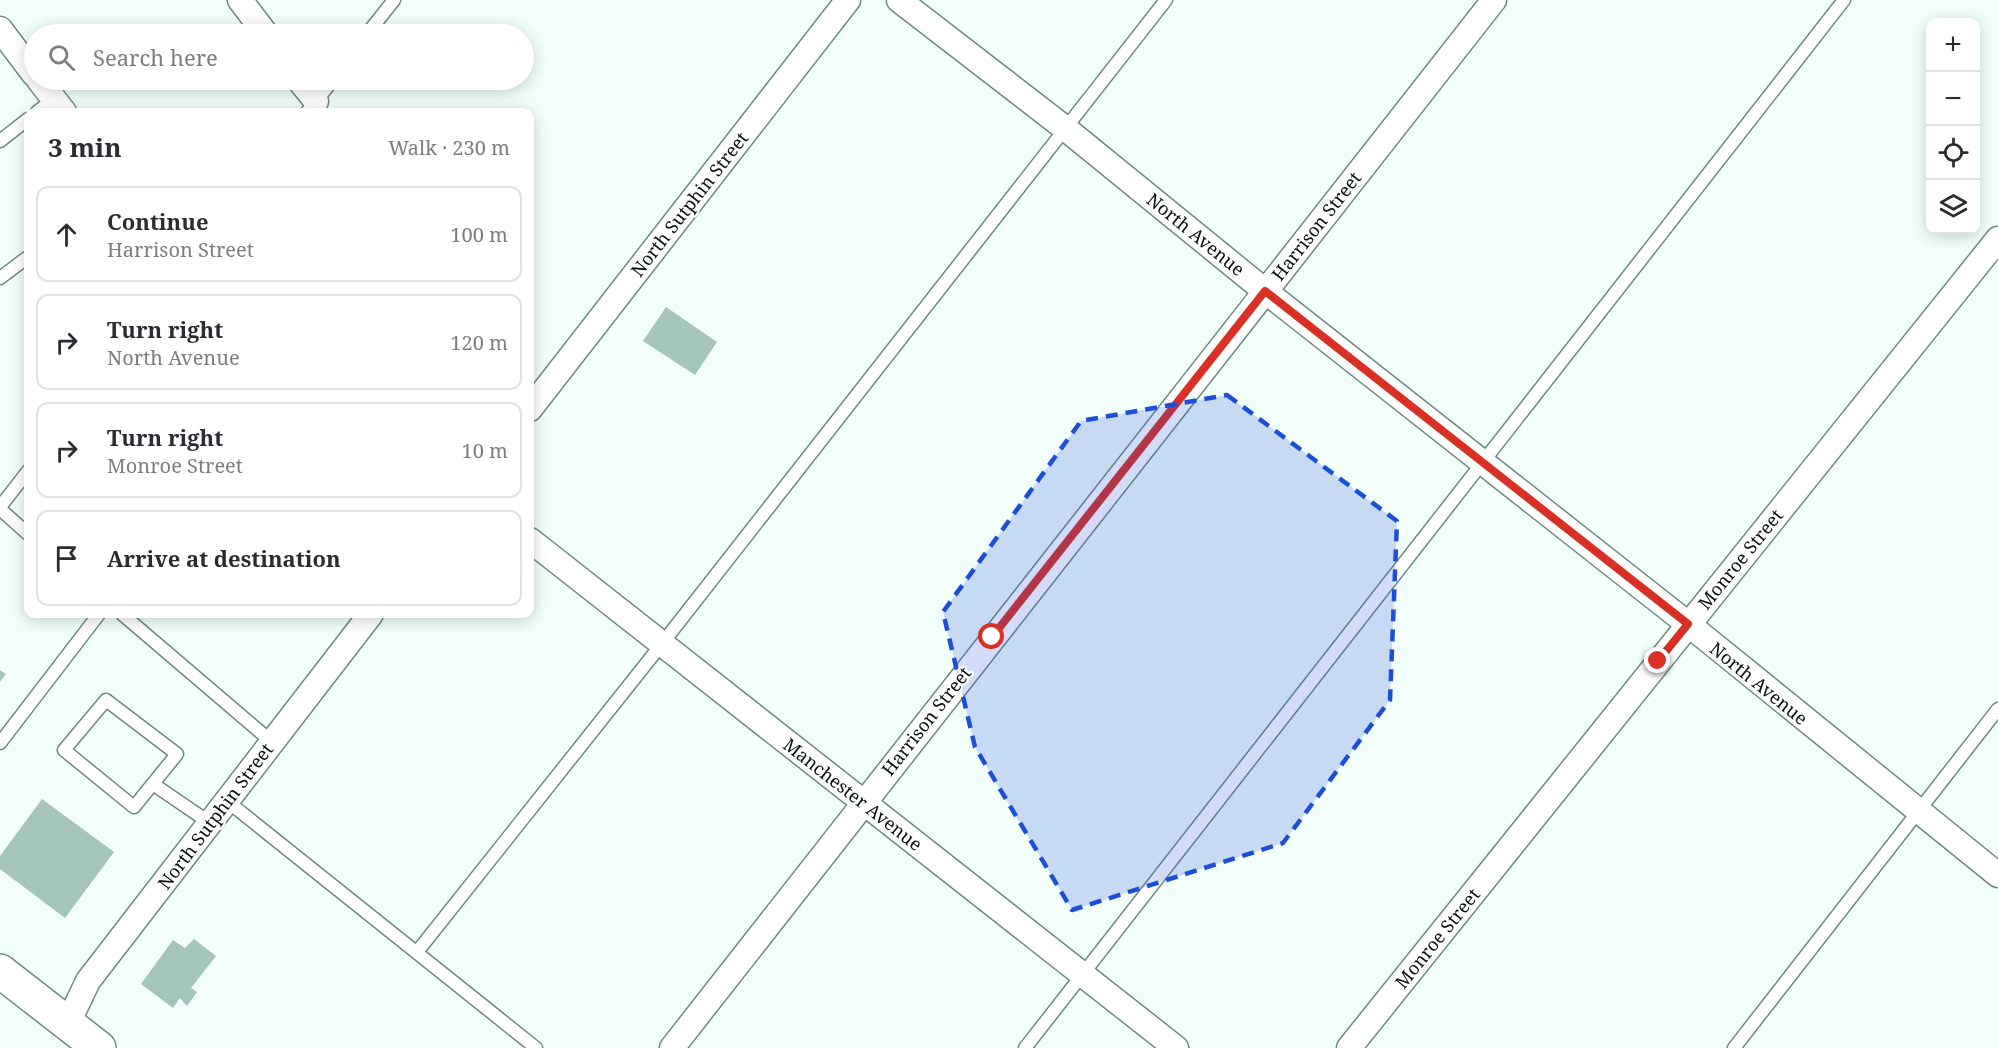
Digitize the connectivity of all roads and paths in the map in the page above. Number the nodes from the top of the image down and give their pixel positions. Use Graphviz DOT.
graph roads {
  1 [pos="240,0"];
  2 [pos="394,0"];
  3 [pos="848,0"];
  4 [pos="899,0"];
  5 [pos="1166,0"];
  6 [pos="1494,0"];
  7 [pos="1844,0"];
  8 [pos="258,24"];
  9 [pos="375,24"];
  10 [pos="0,29"];
  11 [pos="24,61"];
  12 [pos="43,90"];
  13 [pos="303,90"];
  14 [pos="325,90"];
  15 [pos="311,107"];
  16 [pos="51,108"];
  17 [pos="24,122"];
  18 [pos="1066,129"];
  19 [pos="0,141"];
  20 [pos="1998,239"];
  21 [pos="24,260"];
  22 [pos="0,278"];
  23 [pos="1265,291"];
  24 [pos="534,404"];
  25 [pos="1483,464"];
  26 [pos="24,476"];
  27 [pos="0,508"];
  28 [pos="24,530"];
  29 [pos="534,543"];
  30 [pos="96,618"];
  31 [pos="127,618"];
  32 [pos="368,618"];
  33 [pos="1688,624"];
  34 [pos="661,645"];
  35 [pos="1998,709"];
  36 [pos="272,742"];
  37 [pos="0,743"];
  38 [pos="153,784"];
  39 [pos="226,801"];
  40 [pos="863,801"];
  41 [pos="1917,812"];
  42 [pos="210,823"];
  43 [pos="1998,875"];
  44 [pos="417,952"];
  45 [pos="0,971"];
  46 [pos="1082,976"];
  47 [pos="66,1036"];
  48 [pos="99,1048"];
  49 [pos="536,1048"];
  50 [pos="672,1048"];
  51 [pos="1025,1048"];
  52 [pos="1176,1048"];
  53 [pos="1349,1048"];
  54 [pos="1734,1048"];
  1 -- 8 [label="street"];
  2 -- 9 [label="lane"];
  3 -- 24 [label="street, North Sutphin Street"];
  4 -- 18 [label="street, North Avenue"];
  5 -- 18 [label="lane"];
  6 -- 23 [label="street, Harrison Street"];
  7 -- 25 [label="lane"];
  10 -- 11 [label="street"];
  12 -- 16 [label="street"];
  13 -- 15 [label="street"];
  14 -- 15 [label="lane"];
  17 -- 19 [label="lane"];
  18 -- 23 [label="street, North Avenue"];
  18 -- 34 [label="lane"];
  20 -- 33 [label="street, Monroe Street"];
  21 -- 22 [label="lane"];
  23 -- 25 [label="street, North Avenue"];
  23 -- 40 [label="street, Harrison Street"];
  25 -- 33 [label="street, North Avenue"];
  25 -- 46 [label="lane"];
  26 -- 27 [label="lane"];
  27 -- 28 [label="lane"];
  29 -- 34 [label="street, Manchester Avenue"];
  30 -- 37 [label="lane"];
  31 -- 36 [label="lane"];
  32 -- 36 [label="street, North Sutphin Street"];
  33 -- 41 [label="street, North Avenue"];
  33 -- 53 [label="street, Monroe Street"];
  34 -- 40 [label="street, Manchester Avenue"];
  34 -- 44 [label="lane"];
  35 -- 41 [label="lane"];
  36 -- 39 [label="street, North Sutphin Street"];
  38 -- 38 [label="lane"];
  38 -- 42 [label="lane"];
  39 -- 42 [label="street, North Sutphin Street"];
  39 -- 44 [label="lane"];
  40 -- 46 [label="street, Manchester Avenue"];
  40 -- 50 [label="street, Harrison Street"];
  41 -- 43 [label="street, North Avenue"];
  41 -- 54 [label="lane"];
  42 -- 47 [label="street, North Sutphin Street"];
  44 -- 49 [label="lane"];
  45 -- 47 [label="street"];
  46 -- 51 [label="lane"];
  46 -- 52 [label="street, Manchester Avenue"];
  47 -- 48 [label="street"];
}
